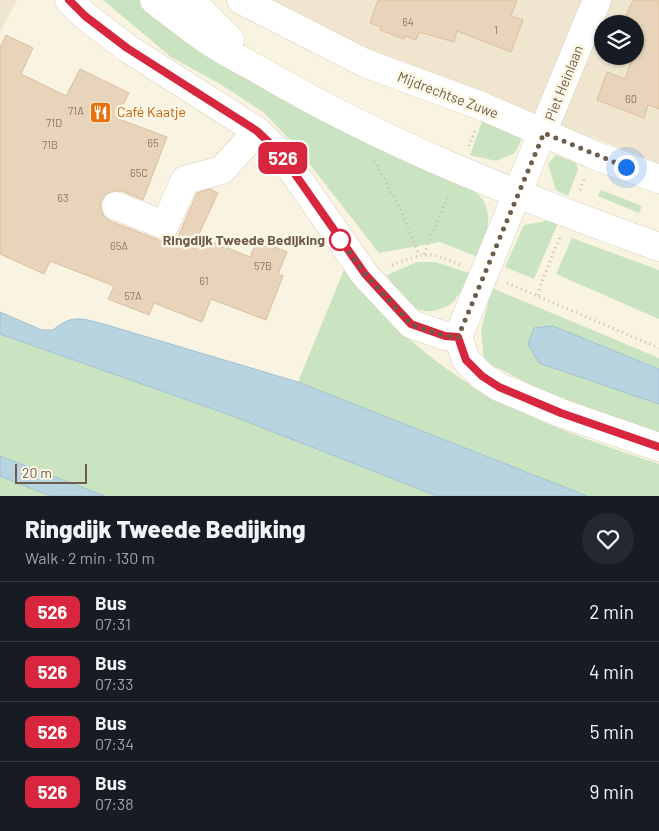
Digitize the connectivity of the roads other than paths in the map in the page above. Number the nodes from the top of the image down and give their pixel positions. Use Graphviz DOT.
graph roads {
  1 [pos="69,0"];
  2 [pos="154,0"];
  3 [pos="190,0"];
  4 [pos="242,0"];
  5 [pos="597,0"];
  6 [pos="252,66"];
  7 [pos="257,131"];
  8 [pos="544,133"];
  9 [pos="659,179"];
  10 [pos="517,194"];
  11 [pos="116,206"];
  12 [pos="659,247"];
  13 [pos="458,337"];
  14 [pos="659,448"];
  1 -- 7 [label="street"];
  2 -- 6 [label="street"];
  3 -- 6 [label="street"];
  4 -- 8 [label="street, Mijdrechtse Zuwe"];
  5 -- 8 [label="street, Piet Heinlaan"];
  6 -- 10 [label="street"];
  7 -- 11 [label="street"];
  7 -- 13 [label="street"];
  8 -- 9 [label="street, Mijdrechtse Zuwe"];
  8 -- 10 [label="street, Piet Heinlaan"];
  10 -- 12 [label="street"];
  10 -- 13 [label="street, Piet Heinlaan"];
  13 -- 14 [label="street"];
}
